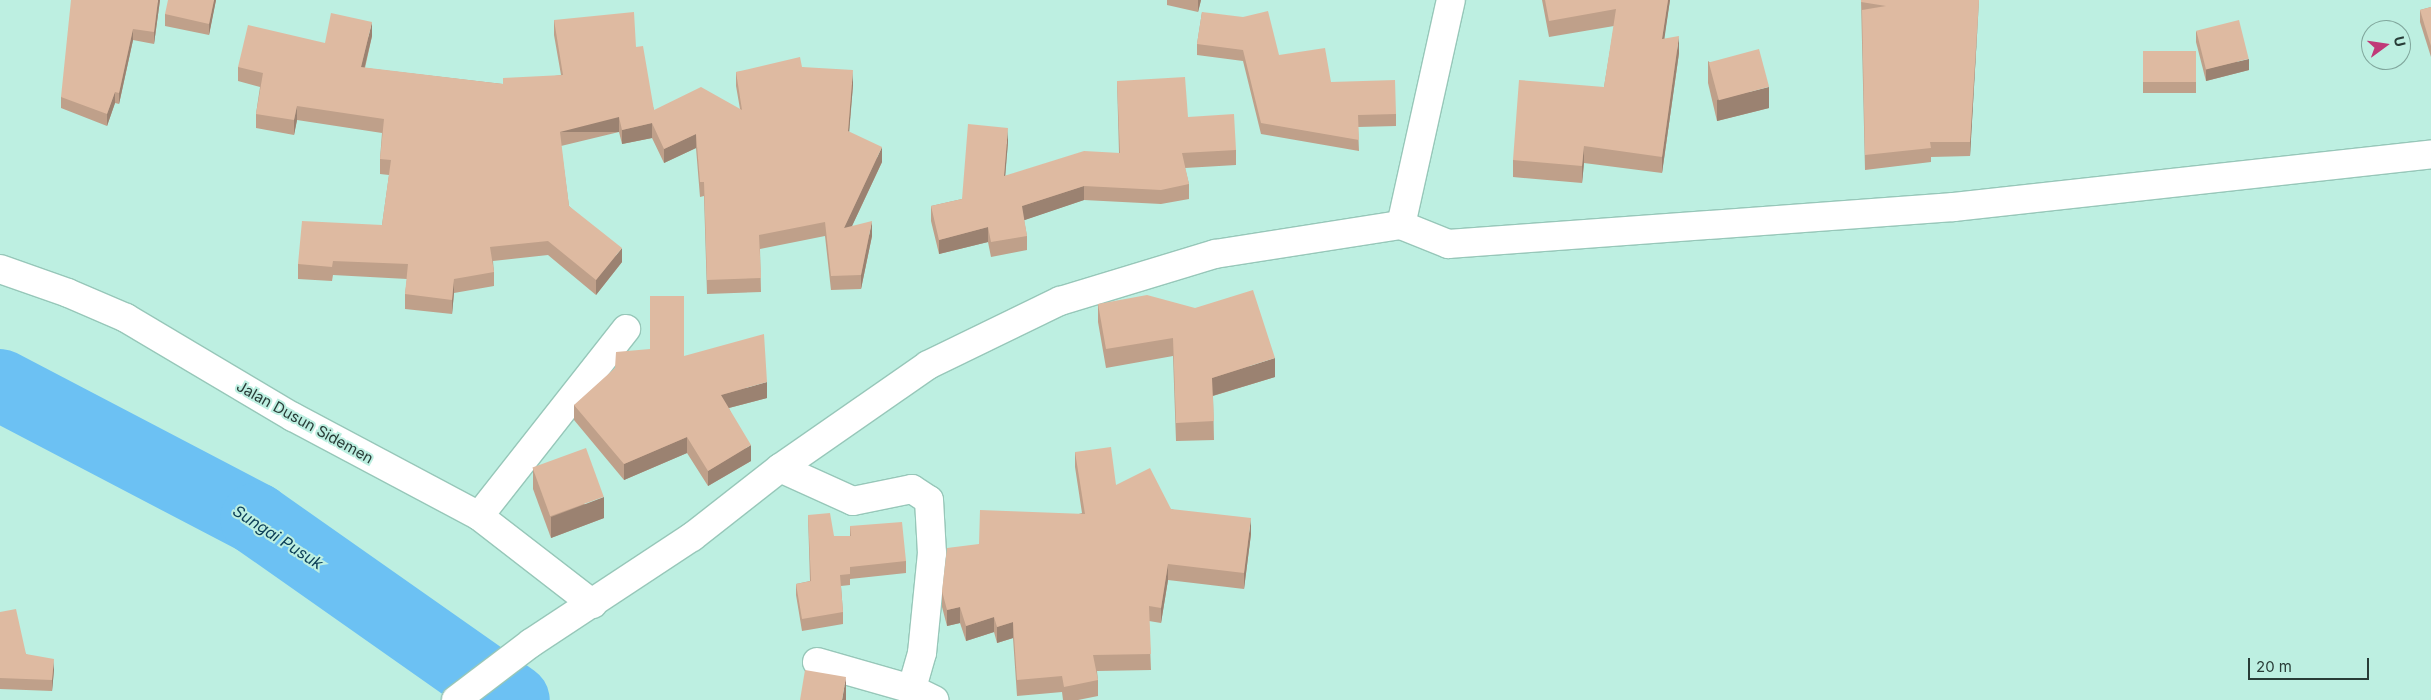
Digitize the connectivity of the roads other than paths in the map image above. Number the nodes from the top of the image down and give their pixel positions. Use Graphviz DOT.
graph roads {
  1 [pos="1451,0"];
  2 [pos="2431,154"];
  3 [pos="1401,225"];
  4 [pos="0,269"];
  5 [pos="626,330"];
  6 [pos="780,468"];
  7 [pos="479,516"];
  8 [pos="593,604"];
  9 [pos="817,662"];
  10 [pos="924,694"];
  11 [pos="456,700"];
  1 -- 3 [label="main road"];
  2 -- 3 [label="main road"];
  3 -- 6 [label="main road"];
  4 -- 7 [label="main road, Jalan Dusun Sidemen"];
  5 -- 7 [label="main road"];
  6 -- 8 [label="main road"];
  6 -- 10 [label="main road"];
  7 -- 8 [label="main road, Jalan Dusun Sidemen"];
  8 -- 11 [label="main road"];
  9 -- 10 [label="main road"];
}
